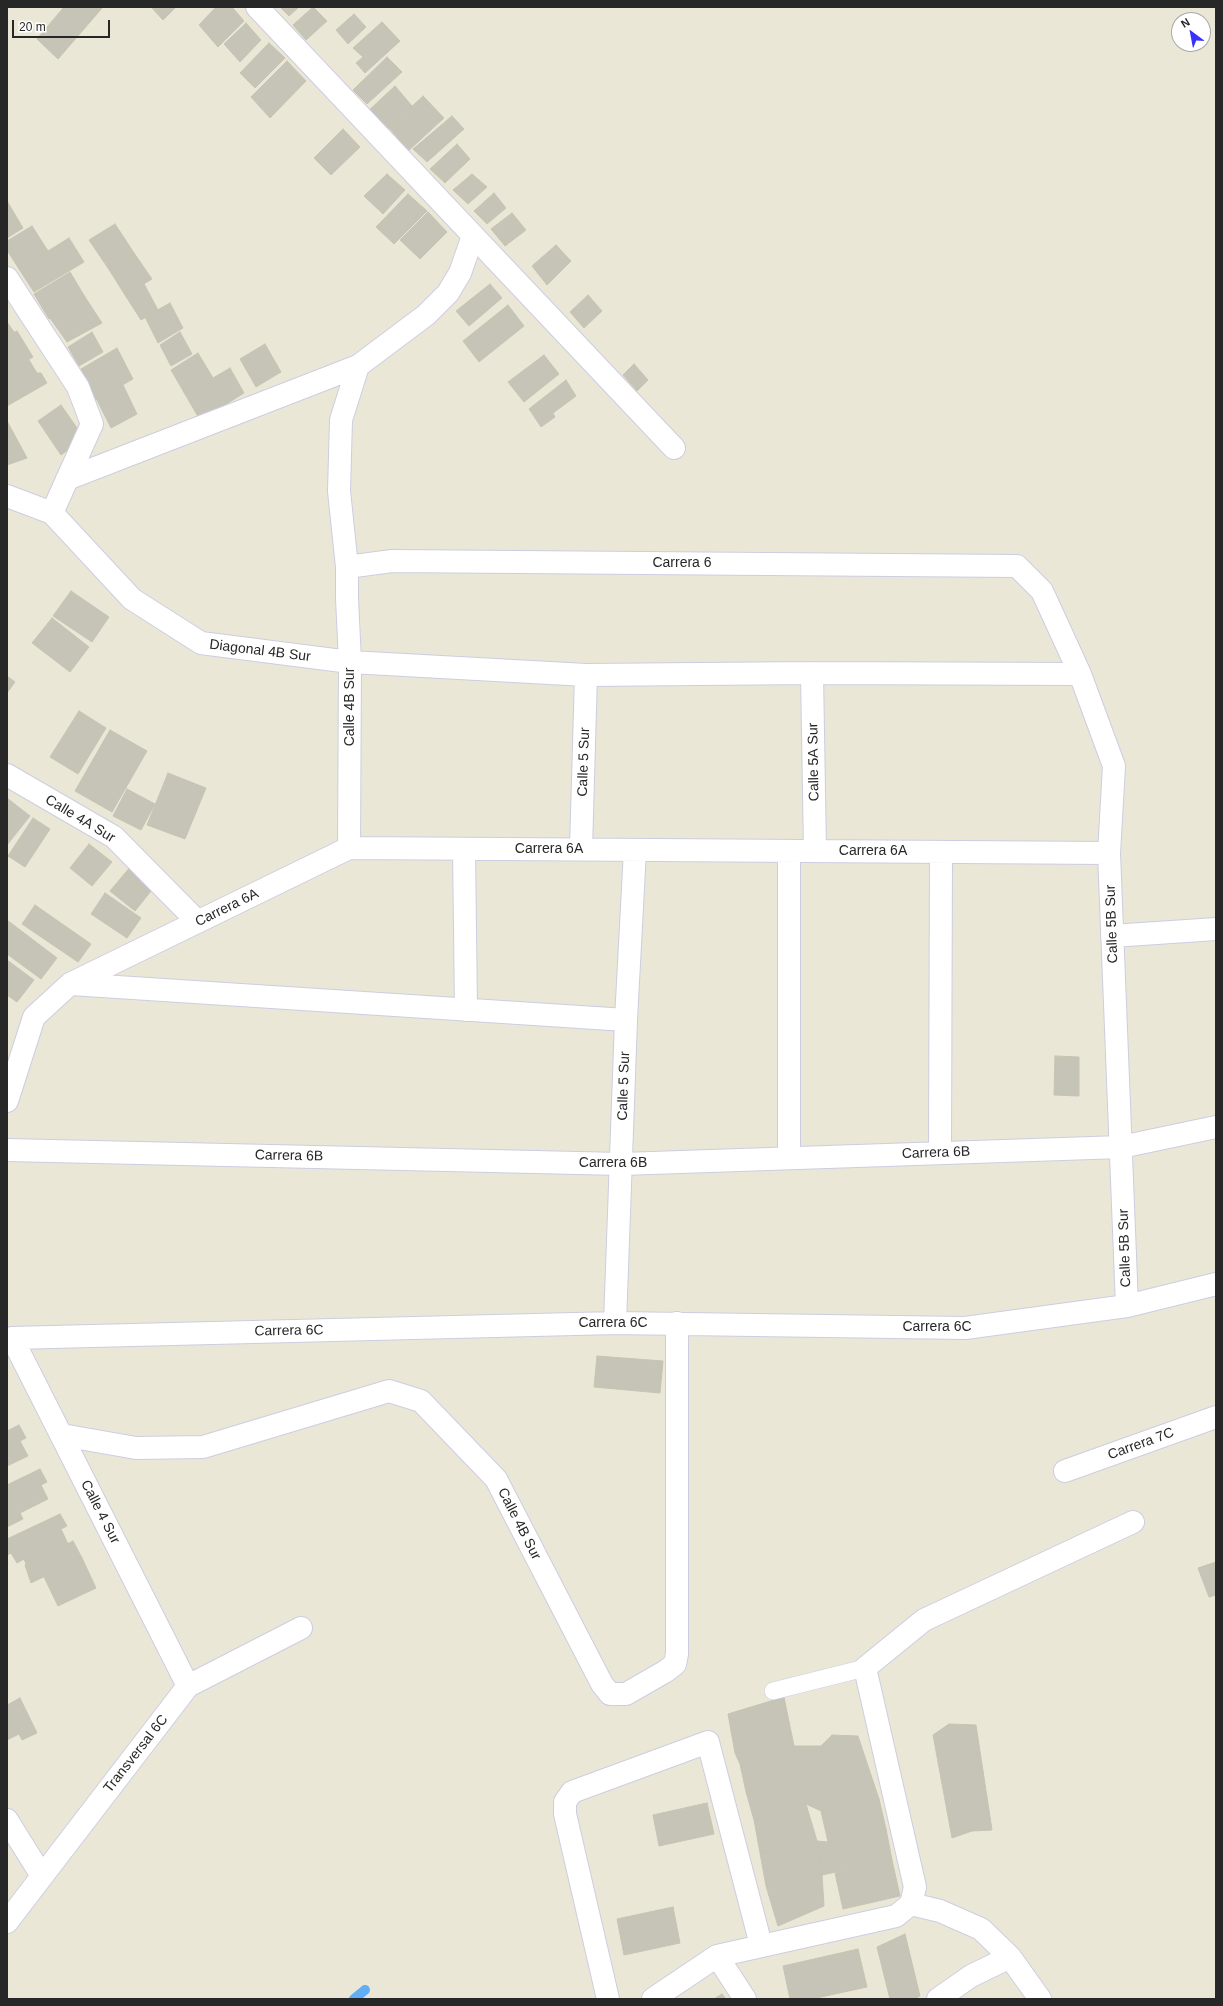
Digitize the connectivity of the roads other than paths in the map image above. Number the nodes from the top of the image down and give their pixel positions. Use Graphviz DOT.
graph roads {
  1 [pos="257,7"];
  2 [pos="474,236"];
  3 [pos="7,278"];
  4 [pos="358,366"];
  5 [pos="674,448"];
  6 [pos="67,479"];
  7 [pos="7,496"];
  8 [pos="52,513"];
  9 [pos="1017,566"];
  10 [pos="347,567"];
  11 [pos="350,662"];
  12 [pos="812,673"];
  13 [pos="1080,674"];
  14 [pos="586,675"];
  15 [pos="7,775"];
  16 [pos="349,848"];
  17 [pos="464,849"];
  18 [pos="581,849"];
  19 [pos="635,850"];
  20 [pos="789,851"];
  21 [pos="815,851"];
  22 [pos="941,852"];
  23 [pos="1109,854"];
  24 [pos="198,922"];
  25 [pos="1216,929"];
  26 [pos="1112,936"];
  27 [pos="70,984"];
  28 [pos="466,1010"];
  29 [pos="626,1020"];
  30 [pos="7,1101"];
  31 [pos="1216,1127"];
  32 [pos="1121,1147"];
  33 [pos="7,1150"];
  34 [pos="940,1153"];
  35 [pos="789,1158"];
  36 [pos="622,1164"];
  37 [pos="1216,1284"];
  38 [pos="1127,1306"];
  39 [pos="615,1322"];
  40 [pos="677,1323"];
  41 [pos="9,1339"];
  42 [pos="1216,1417"];
  43 [pos="62,1435"];
  44 [pos="1065,1471"];
  45 [pos="1133,1522"];
  46 [pos="301,1628"];
  47 [pos="865,1668"];
  48 [pos="188,1686"];
  49 [pos="773,1692"];
  50 [pos="7,1820"];
  51 [pos="42,1876"];
  52 [pos="911,1904"];
  53 [pos="7,1922"];
  54 [pos="761,1945"];
  55 [pos="717,1956"];
  56 [pos="1010,1957"];
  57 [pos="608,1999"];
  58 [pos="654,1999"];
  59 [pos="745,1999"];
  60 [pos="938,1999"];
  61 [pos="1040,1999"];
  1 -- 2 [label="street"];
  2 -- 4 [label="street"];
  2 -- 5 [label="street"];
  3 -- 6 [label="street"];
  4 -- 6 [label="street"];
  4 -- 10 [label="street, Calle 4B Sur"];
  6 -- 8 [label="street"];
  7 -- 8 [label="street"];
  8 -- 11 [label="street, Diagonal 4B Sur"];
  9 -- 10 [label="street, Carrera 6"];
  9 -- 13 [label="street, Calle 5B Sur"];
  10 -- 11 [label="street, Calle 4B Sur"];
  11 -- 14 [label="street, Diagonal 4B Sur"];
  11 -- 16 [label="street, Calle 4B Sur"];
  12 -- 13 [label="street, Diagonal 4B Sur"];
  12 -- 14 [label="street, Diagonal 4B Sur"];
  12 -- 21 [label="street, Calle 5A Sur"];
  13 -- 23 [label="street, Calle 5B Sur"];
  14 -- 18 [label="street, Calle 5 Sur"];
  15 -- 24 [label="street, Calle 4A Sur"];
  16 -- 17 [label="street, Carrera 6A"];
  16 -- 24 [label="street, Carrera 6A"];
  17 -- 18 [label="street, Carrera 6A"];
  17 -- 28 [label="street"];
  18 -- 19 [label="street, Carrera 6A"];
  19 -- 20 [label="street, Carrera 6A"];
  19 -- 29 [label="street, Calle 5 Sur"];
  20 -- 21 [label="street, Carrera 6A"];
  20 -- 35 [label="street"];
  21 -- 22 [label="street, Carrera 6A"];
  22 -- 23 [label="street, Carrera 6A"];
  22 -- 34 [label="street"];
  23 -- 26 [label="street, Calle 5B Sur"];
  24 -- 27 [label="street, Carrera 6A"];
  25 -- 26 [label="street"];
  26 -- 32 [label="street, Calle 5B Sur"];
  27 -- 28 [label="street"];
  27 -- 30 [label="street, Carrera 6A"];
  28 -- 29 [label="street"];
  29 -- 36 [label="street, Calle 5 Sur"];
  31 -- 32 [label="street, Carrera 6B"];
  32 -- 34 [label="street, Carrera 6B"];
  32 -- 38 [label="street, Calle 5B Sur"];
  33 -- 36 [label="street, Carrera 6B"];
  34 -- 35 [label="street, Carrera 6B"];
  35 -- 36 [label="street, Carrera 6B"];
  36 -- 39 [label="street, Calle 5 Sur"];
  37 -- 38 [label="street, Carrera 6C"];
  38 -- 40 [label="street, Carrera 6C"];
  39 -- 40 [label="street, Carrera 6C"];
  39 -- 41 [label="street, Carrera 6C"];
  40 -- 43 [label="street, Calle 4B Sur"];
  41 -- 43 [label="street, Calle 4 Sur"];
  42 -- 44 [label="street, Carrera 7C"];
  43 -- 48 [label="street, Calle 4 Sur"];
  45 -- 47 [label="street"];
  46 -- 48 [label="street, Transversal 6C"];
  47 -- 49 [label="lane"];
  47 -- 52 [label="street"];
  48 -- 51 [label="street, Transversal 6C"];
  50 -- 51 [label="street"];
  51 -- 53 [label="street, Transversal 6C"];
  52 -- 54 [label="street"];
  52 -- 56 [label="street"];
  54 -- 55 [label="street"];
  54 -- 57 [label="street"];
  55 -- 58 [label="street"];
  55 -- 59 [label="street"];
  56 -- 60 [label="street"];
  56 -- 61 [label="street"];
}
